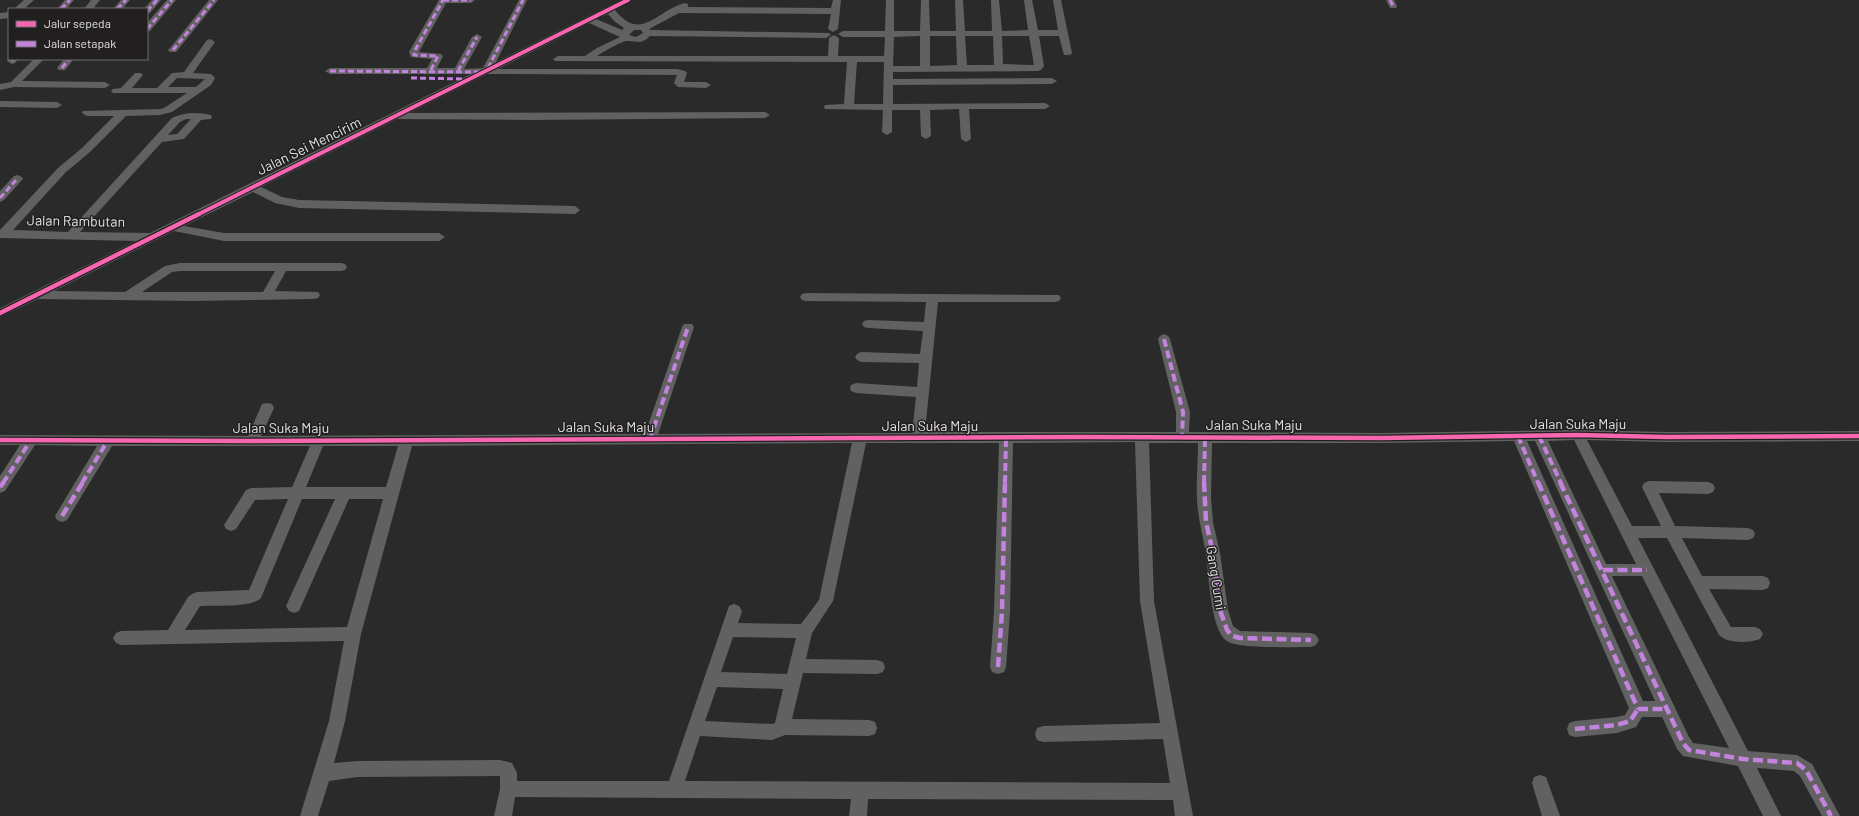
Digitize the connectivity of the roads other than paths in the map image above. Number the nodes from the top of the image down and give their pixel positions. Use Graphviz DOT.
graph roads {
  1 [pos="30,0"];
  2 [pos="70,0"];
  3 [pos="96,0"];
  4 [pos="126,0"];
  5 [pos="158,0"];
  6 [pos="172,0"];
  7 [pos="214,0"];
  8 [pos="443,0"];
  9 [pos="471,0"];
  10 [pos="523,0"];
  11 [pos="628,0"];
  12 [pos="734,0"];
  13 [pos="801,0"];
  14 [pos="837,0"];
  15 [pos="890,0"];
  16 [pos="925,0"];
  17 [pos="959,0"];
  18 [pos="995,0"];
  19 [pos="1028,0"];
  20 [pos="1057,0"];
  21 [pos="692,3"];
  22 [pos="19,8"];
  23 [pos="62,8"];
  24 [pos="89,8"];
  25 [pos="118,8"];
  26 [pos="609,9"];
  27 [pos="148,10"];
  28 [pos="677,10"];
  29 [pos="732,10"];
  30 [pos="800,10"];
  31 [pos="836,11"];
  32 [pos="617,19"];
  33 [pos="589,20"];
  34 [pos="604,25"];
  35 [pos="148,28"];
  36 [pos="646,31"];
  37 [pos="626,33"];
  38 [pos="926,33"];
  39 [pos="962,33"];
  40 [pos="997,33"];
  41 [pos="1062,33"];
  42 [pos="834,34"];
  43 [pos="889,34"];
  44 [pos="1034,34"];
  45 [pos="477,37"];
  46 [pos="210,42"];
  47 [pos="173,50"];
  48 [pos="1067,53"];
  49 [pos="558,59"];
  50 [pos="587,59"];
  51 [pos="833,59"];
  52 [pos="852,59"];
  53 [pos="38,60"];
  54 [pos="68,60"];
  55 [pos="888,64"];
  56 [pos="998,67"];
  57 [pos="62,68"];
  58 [pos="962,68"];
  59 [pos="925,69"];
  60 [pos="430,70"];
  61 [pos="485,70"];
  62 [pos="330,71"];
  63 [pos="458,71"];
  64 [pos="138,75"];
  65 [pos="187,75"];
  66 [pos="412,78"];
  67 [pos="467,79"];
  68 [pos="1052,81"];
  69 [pos="888,82"];
  70 [pos="14,84"];
  71 [pos="105,85"];
  72 [pos="706,85"];
  73 [pos="0,87"];
  74 [pos="198,90"];
  75 [pos="159,91"];
  76 [pos="0,104"];
  77 [pos="57,105"];
  78 [pos="1046,106"];
  79 [pos="829,107"];
  80 [pos="849,107"];
  81 [pos="887,107"];
  82 [pos="925,107"];
  83 [pos="964,107"];
  84 [pos="87,113"];
  85 [pos="765,115"];
  86 [pos="120,116"];
  87 [pos="393,116"];
  88 [pos="203,117"];
  89 [pos="887,132"];
  90 [pos="926,136"];
  91 [pos="966,139"];
  92 [pos="18,178"];
  93 [pos="252,187"];
  94 [pos="0,198"];
  95 [pos="575,210"];
  96 [pos="172,227"];
  97 [pos="2,234"];
  98 [pos="70,236"];
  99 [pos="152,237"];
  100 [pos="439,237"];
  101 [pos="341,267"];
  102 [pos="282,268"];
  103 [pos="35,295"];
  104 [pos="267,295"];
  105 [pos="314,295"];
  106 [pos="127,296"];
  107 [pos="806,297"];
  108 [pos="932,298"];
  109 [pos="1055,298"];
  110 [pos="0,313"];
  111 [pos="868,324"];
  112 [pos="688,327"];
  113 [pos="929,327"];
  114 [pos="1164,339"];
  115 [pos="861,357"];
  116 [pos="926,359"];
  117 [pos="856,388"];
  118 [pos="922,392"];
  119 [pos="267,408"];
  120 [pos="1578,435"];
  121 [pos="1518,436"];
  122 [pos="1539,436"];
  123 [pos="1859,436"];
  124 [pos="1142,437"];
  125 [pos="1182,437"];
  126 [pos="1205,437"];
  127 [pos="860,438"];
  128 [pos="918,438"];
  129 [pos="1006,438"];
  130 [pos="407,439"];
  131 [pos="650,439"];
  132 [pos="0,440"];
  133 [pos="31,440"];
  134 [pos="108,440"];
  135 [pos="319,440"];
  136 [pos="252,441"];
  137 [pos="0,487"];
  138 [pos="1708,488"];
  139 [pos="297,493"];
  140 [pos="345,493"];
  141 [pos="393,493"];
  142 [pos="62,516"];
  143 [pos="232,525"];
  144 [pos="1628,532"];
  145 [pos="1671,532"];
  146 [pos="1748,534"];
  147 [pos="1603,570"];
  148 [pos="1647,570"];
  149 [pos="1698,582"];
  150 [pos="1763,583"];
  151 [pos="294,606"];
  152 [pos="734,611"];
  153 [pos="728,630"];
  154 [pos="805,631"];
  155 [pos="354,634"];
  156 [pos="1755,634"];
  157 [pos="121,638"];
  158 [pos="172,638"];
  159 [pos="1311,640"];
  160 [pos="796,666"];
  161 [pos="877,667"];
  162 [pos="998,667"];
  163 [pos="711,679"];
  164 [pos="793,682"];
  165 [pos="1638,709"];
  166 [pos="1667,709"];
  167 [pos="782,727"];
  168 [pos="694,728"];
  169 [pos="869,728"];
  170 [pos="1575,729"];
  171 [pos="1169,731"];
  172 [pos="1043,734"];
  173 [pos="1743,759"];
  174 [pos="323,773"];
  175 [pos="1540,783"];
  176 [pos="508,789"];
  177 [pos="674,790"];
  178 [pos="860,791"];
  179 [pos="1180,792"];
  180 [pos="309,816"];
  181 [pos="503,816"];
  182 [pos="858,816"];
  183 [pos="1184,816"];
  184 [pos="1552,816"];
  185 [pos="1772,816"];
  186 [pos="1831,816"];
  1 -- 22 [label="street"];
  2 -- 23 [label="street"];
  3 -- 24 [label="street"];
  4 -- 25 [label="street"];
  5 -- 27 [label="street"];
  6 -- 35 [label="street"];
  7 -- 47 [label="street"];
  8 -- 9 [label="street"];
  8 -- 60 [label="street"];
  10 -- 61 [label="street"];
  11 -- 26 [label="street, Jalan Sei Mencirim"];
  12 -- 29 [label="street"];
  13 -- 30 [label="street"];
  14 -- 31 [label="street"];
  15 -- 43 [label="street"];
  16 -- 38 [label="street"];
  17 -- 39 [label="street"];
  18 -- 40 [label="street"];
  19 -- 44 [label="street"];
  20 -- 41 [label="street"];
  21 -- 28 [label="street"];
  26 -- 32 [label="street"];
  26 -- 33 [label="street, Jalan Sei Mencirim"];
  28 -- 29 [label="street"];
  28 -- 36 [label="street"];
  29 -- 30 [label="street"];
  30 -- 31 [label="street"];
  31 -- 42 [label="street"];
  32 -- 34 [label="street"];
  32 -- 37 [label="street"];
  33 -- 34 [label="street"];
  33 -- 61 [label="street, Jalan Sei Mencirim"];
  34 -- 37 [label="street"];
  36 -- 37 [label="street"];
  36 -- 42 [label="street"];
  37 -- 50 [label="street"];
  38 -- 39 [label="street"];
  38 -- 43 [label="street"];
  38 -- 59 [label="street"];
  39 -- 40 [label="street"];
  39 -- 58 [label="street"];
  40 -- 44 [label="street"];
  40 -- 56 [label="street"];
  41 -- 44 [label="street"];
  41 -- 48 [label="street"];
  42 -- 43 [label="street"];
  42 -- 51 [label="street"];
  43 -- 55 [label="street"];
  44 -- 56 [label="street"];
  45 -- 63 [label="street"];
  46 -- 65 [label="street"];
  49 -- 50 [label="street"];
  50 -- 51 [label="street"];
  51 -- 52 [label="street"];
  52 -- 55 [label="street"];
  52 -- 80 [label="street"];
  53 -- 70 [label="street"];
  54 -- 57 [label="street"];
  55 -- 59 [label="street"];
  55 -- 69 [label="street"];
  56 -- 58 [label="street"];
  58 -- 59 [label="street"];
  60 -- 62 [label="street"];
  60 -- 63 [label="street"];
  61 -- 63 [label="street"];
  61 -- 67 [label="street, Jalan Sei Mencirim"];
  61 -- 72 [label="street"];
  64 -- 75 [label="street"];
  65 -- 74 [label="street"];
  65 -- 75 [label="street"];
  66 -- 67 [label="street"];
  67 -- 87 [label="street, Jalan Sei Mencirim"];
  68 -- 69 [label="street"];
  69 -- 81 [label="street"];
  70 -- 71 [label="street"];
  70 -- 73 [label="street"];
  74 -- 75 [label="street"];
  74 -- 86 [label="street"];
  76 -- 77 [label="street"];
  78 -- 83 [label="street"];
  79 -- 80 [label="street"];
  80 -- 81 [label="street"];
  81 -- 82 [label="street"];
  81 -- 89 [label="street"];
  82 -- 83 [label="street"];
  82 -- 90 [label="street"];
  83 -- 91 [label="street"];
  84 -- 86 [label="street"];
  85 -- 87 [label="street"];
  86 -- 97 [label="street"];
  87 -- 93 [label="street, Jalan Sei Mencirim"];
  88 -- 98 [label="street"];
  92 -- 94 [label="street"];
  93 -- 95 [label="street"];
  93 -- 96 [label="street, Jalan Sei Mencirim"];
  96 -- 99 [label="street, Jalan Sei Mencirim"];
  96 -- 100 [label="street"];
  97 -- 98 [label="street, Jalan Rambutan"];
  98 -- 99 [label="street, Jalan Rambutan"];
  99 -- 103 [label="street, Jalan Sei Mencirim"];
  101 -- 102 [label="street"];
  102 -- 104 [label="street"];
  102 -- 106 [label="street"];
  103 -- 106 [label="street"];
  103 -- 110 [label="street, Jalan Sei Mencirim"];
  104 -- 105 [label="street"];
  104 -- 106 [label="street"];
  107 -- 108 [label="street"];
  108 -- 109 [label="street"];
  108 -- 113 [label="street"];
  111 -- 113 [label="street"];
  112 -- 131 [label="street"];
  113 -- 116 [label="street"];
  114 -- 125 [label="street"];
  115 -- 116 [label="street"];
  116 -- 118 [label="street"];
  117 -- 118 [label="street"];
  118 -- 128 [label="street"];
  119 -- 136 [label="street"];
  120 -- 122 [label="street, Jalan Suka Maju"];
  120 -- 123 [label="street, Jalan Suka Maju"];
  120 -- 144 [label="street"];
  121 -- 122 [label="street, Jalan Suka Maju"];
  121 -- 126 [label="street, Jalan Suka Maju"];
  121 -- 165 [label="street"];
  122 -- 147 [label="street"];
  124 -- 125 [label="street, Jalan Suka Maju"];
  124 -- 129 [label="street, Jalan Suka Maju"];
  124 -- 171 [label="street"];
  125 -- 126 [label="street, Jalan Suka Maju"];
  126 -- 159 [label="street, Gang Cumi"];
  127 -- 128 [label="street, Jalan Suka Maju"];
  127 -- 131 [label="street, Jalan Suka Maju"];
  127 -- 154 [label="street"];
  128 -- 129 [label="street, Jalan Suka Maju"];
  129 -- 162 [label="street"];
  130 -- 131 [label="street, Jalan Suka Maju"];
  130 -- 135 [label="street, Jalan Suka Maju"];
  130 -- 141 [label="street"];
  132 -- 133 [label="street, Jalan Suka Maju"];
  133 -- 134 [label="street, Jalan Suka Maju"];
  133 -- 137 [label="street"];
  134 -- 136 [label="street, Jalan Suka Maju"];
  134 -- 142 [label="street"];
  135 -- 136 [label="street, Jalan Suka Maju"];
  135 -- 139 [label="street"];
  138 -- 145 [label="street"];
  139 -- 140 [label="street"];
  139 -- 143 [label="street"];
  139 -- 158 [label="street"];
  140 -- 141 [label="street"];
  140 -- 151 [label="street"];
  141 -- 155 [label="street"];
  144 -- 145 [label="street"];
  144 -- 148 [label="street"];
  145 -- 146 [label="street"];
  145 -- 149 [label="street"];
  147 -- 148 [label="street"];
  147 -- 166 [label="street"];
  148 -- 173 [label="street"];
  149 -- 150 [label="street"];
  149 -- 156 [label="street"];
  152 -- 153 [label="street"];
  153 -- 154 [label="street"];
  153 -- 163 [label="street"];
  154 -- 160 [label="street"];
  155 -- 158 [label="street"];
  155 -- 174 [label="street"];
  157 -- 158 [label="street"];
  160 -- 161 [label="street"];
  160 -- 164 [label="street"];
  163 -- 164 [label="street"];
  163 -- 168 [label="street"];
  164 -- 167 [label="street"];
  165 -- 166 [label="street"];
  165 -- 170 [label="street"];
  166 -- 173 [label="street"];
  167 -- 168 [label="street"];
  167 -- 169 [label="street"];
  168 -- 177 [label="street"];
  171 -- 172 [label="street"];
  171 -- 179 [label="street"];
  173 -- 185 [label="street"];
  173 -- 186 [label="street"];
  174 -- 176 [label="street"];
  174 -- 180 [label="street"];
  175 -- 184 [label="street"];
  176 -- 177 [label="street"];
  176 -- 181 [label="street"];
  177 -- 178 [label="street"];
  178 -- 179 [label="street"];
  178 -- 182 [label="street"];
  179 -- 183 [label="street"];
}
